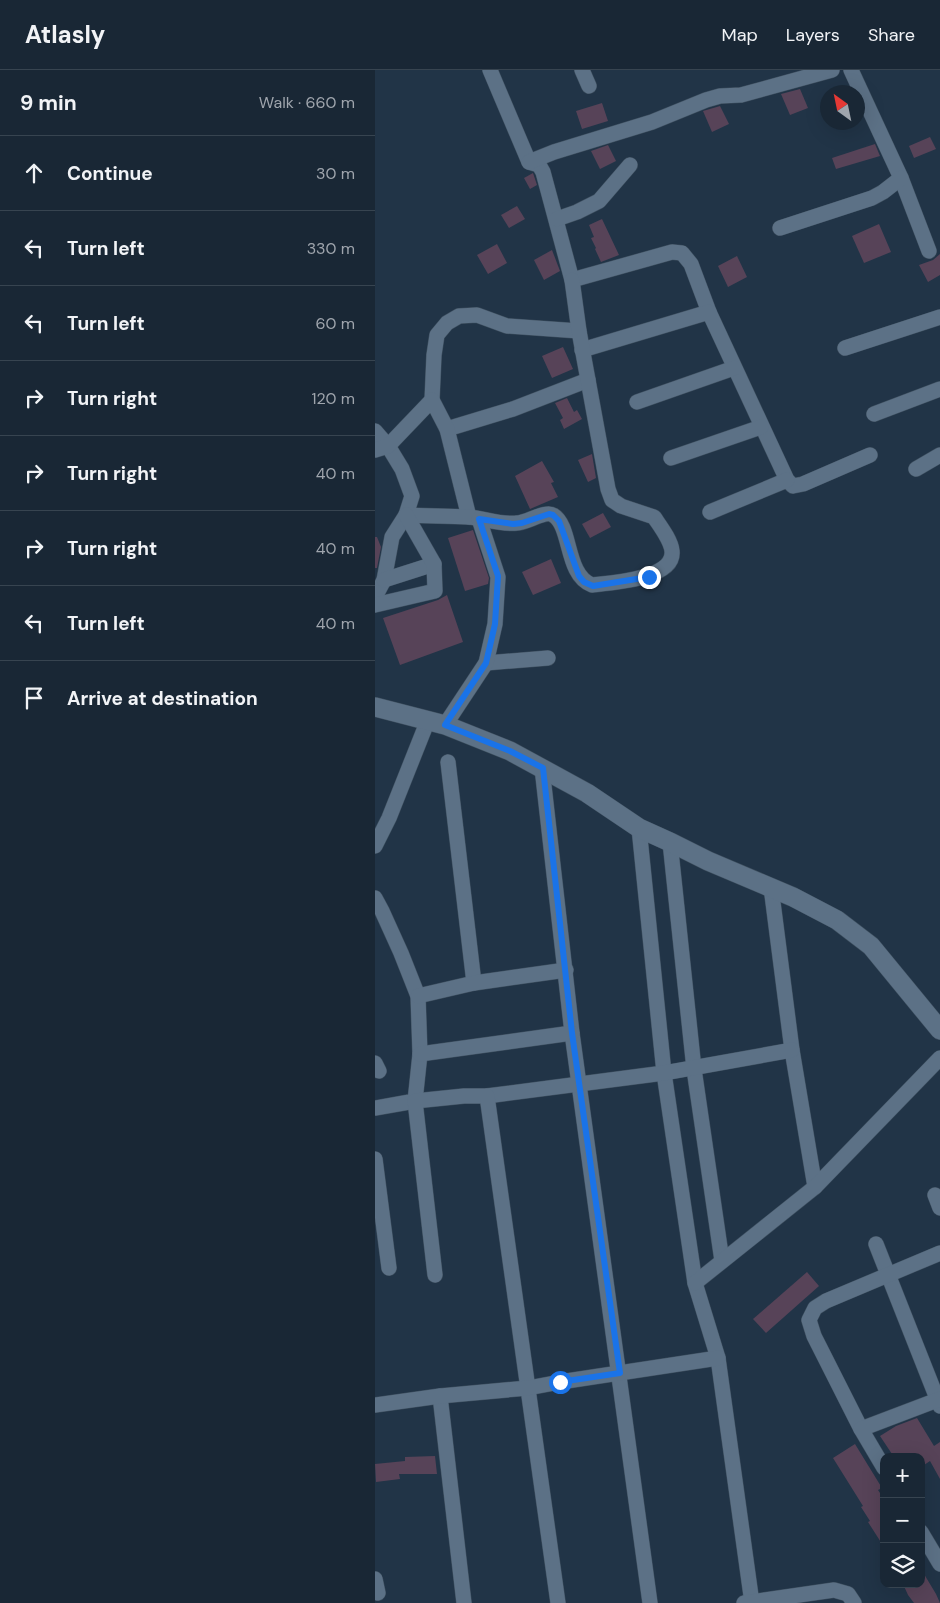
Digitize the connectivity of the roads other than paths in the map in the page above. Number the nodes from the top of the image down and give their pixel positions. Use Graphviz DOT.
graph roads {
  1 [pos="490,70"];
  2 [pos="582,70"];
  3 [pos="832,70"];
  4 [pos="851,70"];
  5 [pos="589,86"];
  6 [pos="529,162"];
  7 [pos="630,165"];
  8 [pos="901,178"];
  9 [pos="557,219"];
  10 [pos="780,228"];
  11 [pos="929,250"];
  12 [pos="572,280"];
  13 [pos="709,312"];
  14 [pos="940,317"];
  15 [pos="579,330"];
  16 [pos="845,348"];
  17 [pos="582,350"];
  18 [pos="734,368"];
  19 [pos="588,380"];
  20 [pos="940,389"];
  21 [pos="432,400"];
  22 [pos="637,402"];
  23 [pos="874,414"];
  24 [pos="761,427"];
  25 [pos="447,429"];
  26 [pos="375,431"];
  27 [pos="381,448"];
  28 [pos="870,455"];
  29 [pos="940,455"];
  30 [pos="671,458"];
  31 [pos="916,469"];
  32 [pos="787,480"];
  33 [pos="711,512"];
  34 [pos="406,515"];
  35 [pos="474,518"];
  36 [pos="434,564"];
  37 [pos="384,580"];
  38 [pos="375,597"];
  39 [pos="375,605"];
  40 [pos="548,658"];
  41 [pos="486,663"];
  42 [pos="375,707"];
  43 [pos="437,723"];
  44 [pos="448,762"];
  45 [pos="543,768"];
  46 [pos="639,828"];
  47 [pos="670,842"];
  48 [pos="375,846"];
  49 [pos="771,887"];
  50 [pos="375,898"];
  51 [pos="566,970"];
  52 [pos="474,984"];
  53 [pos="418,996"];
  54 [pos="940,1030"];
  55 [pos="572,1033"];
  56 [pos="792,1050"];
  57 [pos="420,1054"];
  58 [pos="940,1058"];
  59 [pos="693,1069"];
  60 [pos="664,1073"];
  61 [pos="580,1084"];
  62 [pos="487,1096"];
  63 [pos="415,1101"];
  64 [pos="375,1108"];
  65 [pos="375,1159"];
  66 [pos="815,1187"];
  67 [pos="876,1244"];
  68 [pos="940,1254"];
  69 [pos="722,1262"];
  70 [pos="389,1268"];
  71 [pos="435,1275"];
  72 [pos="888,1275"];
  73 [pos="695,1283"];
  74 [pos="719,1358"];
  75 [pos="620,1373"];
  76 [pos="528,1388"];
  77 [pos="440,1396"];
  78 [pos="939,1402"];
  79 [pos="375,1405"];
  80 [pos="861,1429"];
  81 [pos="880,1461"];
  82 [pos="925,1539"];
  83 [pos="940,1564"];
  84 [pos="464,1603"];
  85 [pos="558,1603"];
  86 [pos="650,1603"];
  87 [pos="749,1603"];
  88 [pos="854,1603"];
  1 -- 6 [label="street"];
  2 -- 5 [label="street"];
  3 -- 6 [label="street"];
  4 -- 8 [label="street"];
  6 -- 9 [label="street"];
  7 -- 9 [label="street"];
  8 -- 10 [label="street"];
  8 -- 11 [label="street"];
  9 -- 12 [label="street"];
  12 -- 13 [label="street"];
  12 -- 15 [label="street"];
  13 -- 17 [label="street"];
  13 -- 18 [label="street"];
  14 -- 16 [label="street"];
  15 -- 17 [label="street"];
  15 -- 21 [label="street"];
  17 -- 19 [label="street"];
  18 -- 22 [label="street"];
  18 -- 24 [label="street"];
  19 -- 25 [label="street"];
  19 -- 35 [label="street"];
  20 -- 23 [label="street"];
  21 -- 25 [label="street"];
  21 -- 27 [label="street"];
  24 -- 30 [label="street"];
  24 -- 32 [label="street"];
  25 -- 35 [label="street"];
  26 -- 27 [label="street"];
  27 -- 34 [label="street"];
  28 -- 32 [label="street"];
  29 -- 31 [label="street"];
  32 -- 33 [label="street"];
  34 -- 35 [label="street"];
  34 -- 36 [label="street"];
  34 -- 37 [label="street"];
  35 -- 41 [label="street"];
  36 -- 37 [label="street"];
  36 -- 39 [label="street"];
  37 -- 38 [label="street"];
  40 -- 41 [label="street"];
  41 -- 43 [label="street"];
  42 -- 43 [label="street"];
  43 -- 45 [label="street"];
  43 -- 48 [label="street"];
  44 -- 52 [label="street"];
  45 -- 46 [label="street"];
  45 -- 51 [label="street"];
  46 -- 47 [label="street"];
  46 -- 60 [label="street"];
  47 -- 49 [label="street"];
  47 -- 59 [label="street"];
  49 -- 54 [label="street"];
  49 -- 56 [label="street"];
  50 -- 53 [label="street"];
  51 -- 52 [label="street"];
  51 -- 55 [label="street"];
  52 -- 53 [label="street"];
  53 -- 57 [label="street"];
  55 -- 57 [label="street"];
  55 -- 61 [label="street"];
  56 -- 59 [label="street"];
  56 -- 66 [label="street"];
  57 -- 63 [label="street"];
  58 -- 66 [label="street"];
  59 -- 60 [label="street"];
  59 -- 69 [label="street"];
  60 -- 61 [label="street"];
  60 -- 73 [label="street"];
  61 -- 62 [label="street"];
  61 -- 75 [label="street"];
  62 -- 63 [label="street"];
  62 -- 76 [label="street"];
  63 -- 64 [label="street"];
  63 -- 71 [label="street"];
  65 -- 70 [label="street"];
  66 -- 69 [label="street"];
  67 -- 72 [label="street"];
  68 -- 72 [label="street"];
  69 -- 73 [label="street"];
  72 -- 78 [label="street"];
  72 -- 80 [label="street"];
  73 -- 74 [label="street"];
  74 -- 75 [label="street"];
  74 -- 87 [label="street"];
  75 -- 76 [label="street"];
  75 -- 86 [label="street"];
  76 -- 77 [label="street"];
  76 -- 85 [label="street"];
  77 -- 79 [label="street"];
  77 -- 84 [label="street"];
  78 -- 80 [label="street"];
  80 -- 81 [label="street"];
  82 -- 83 [label="street"];
  87 -- 88 [label="street"];
}
